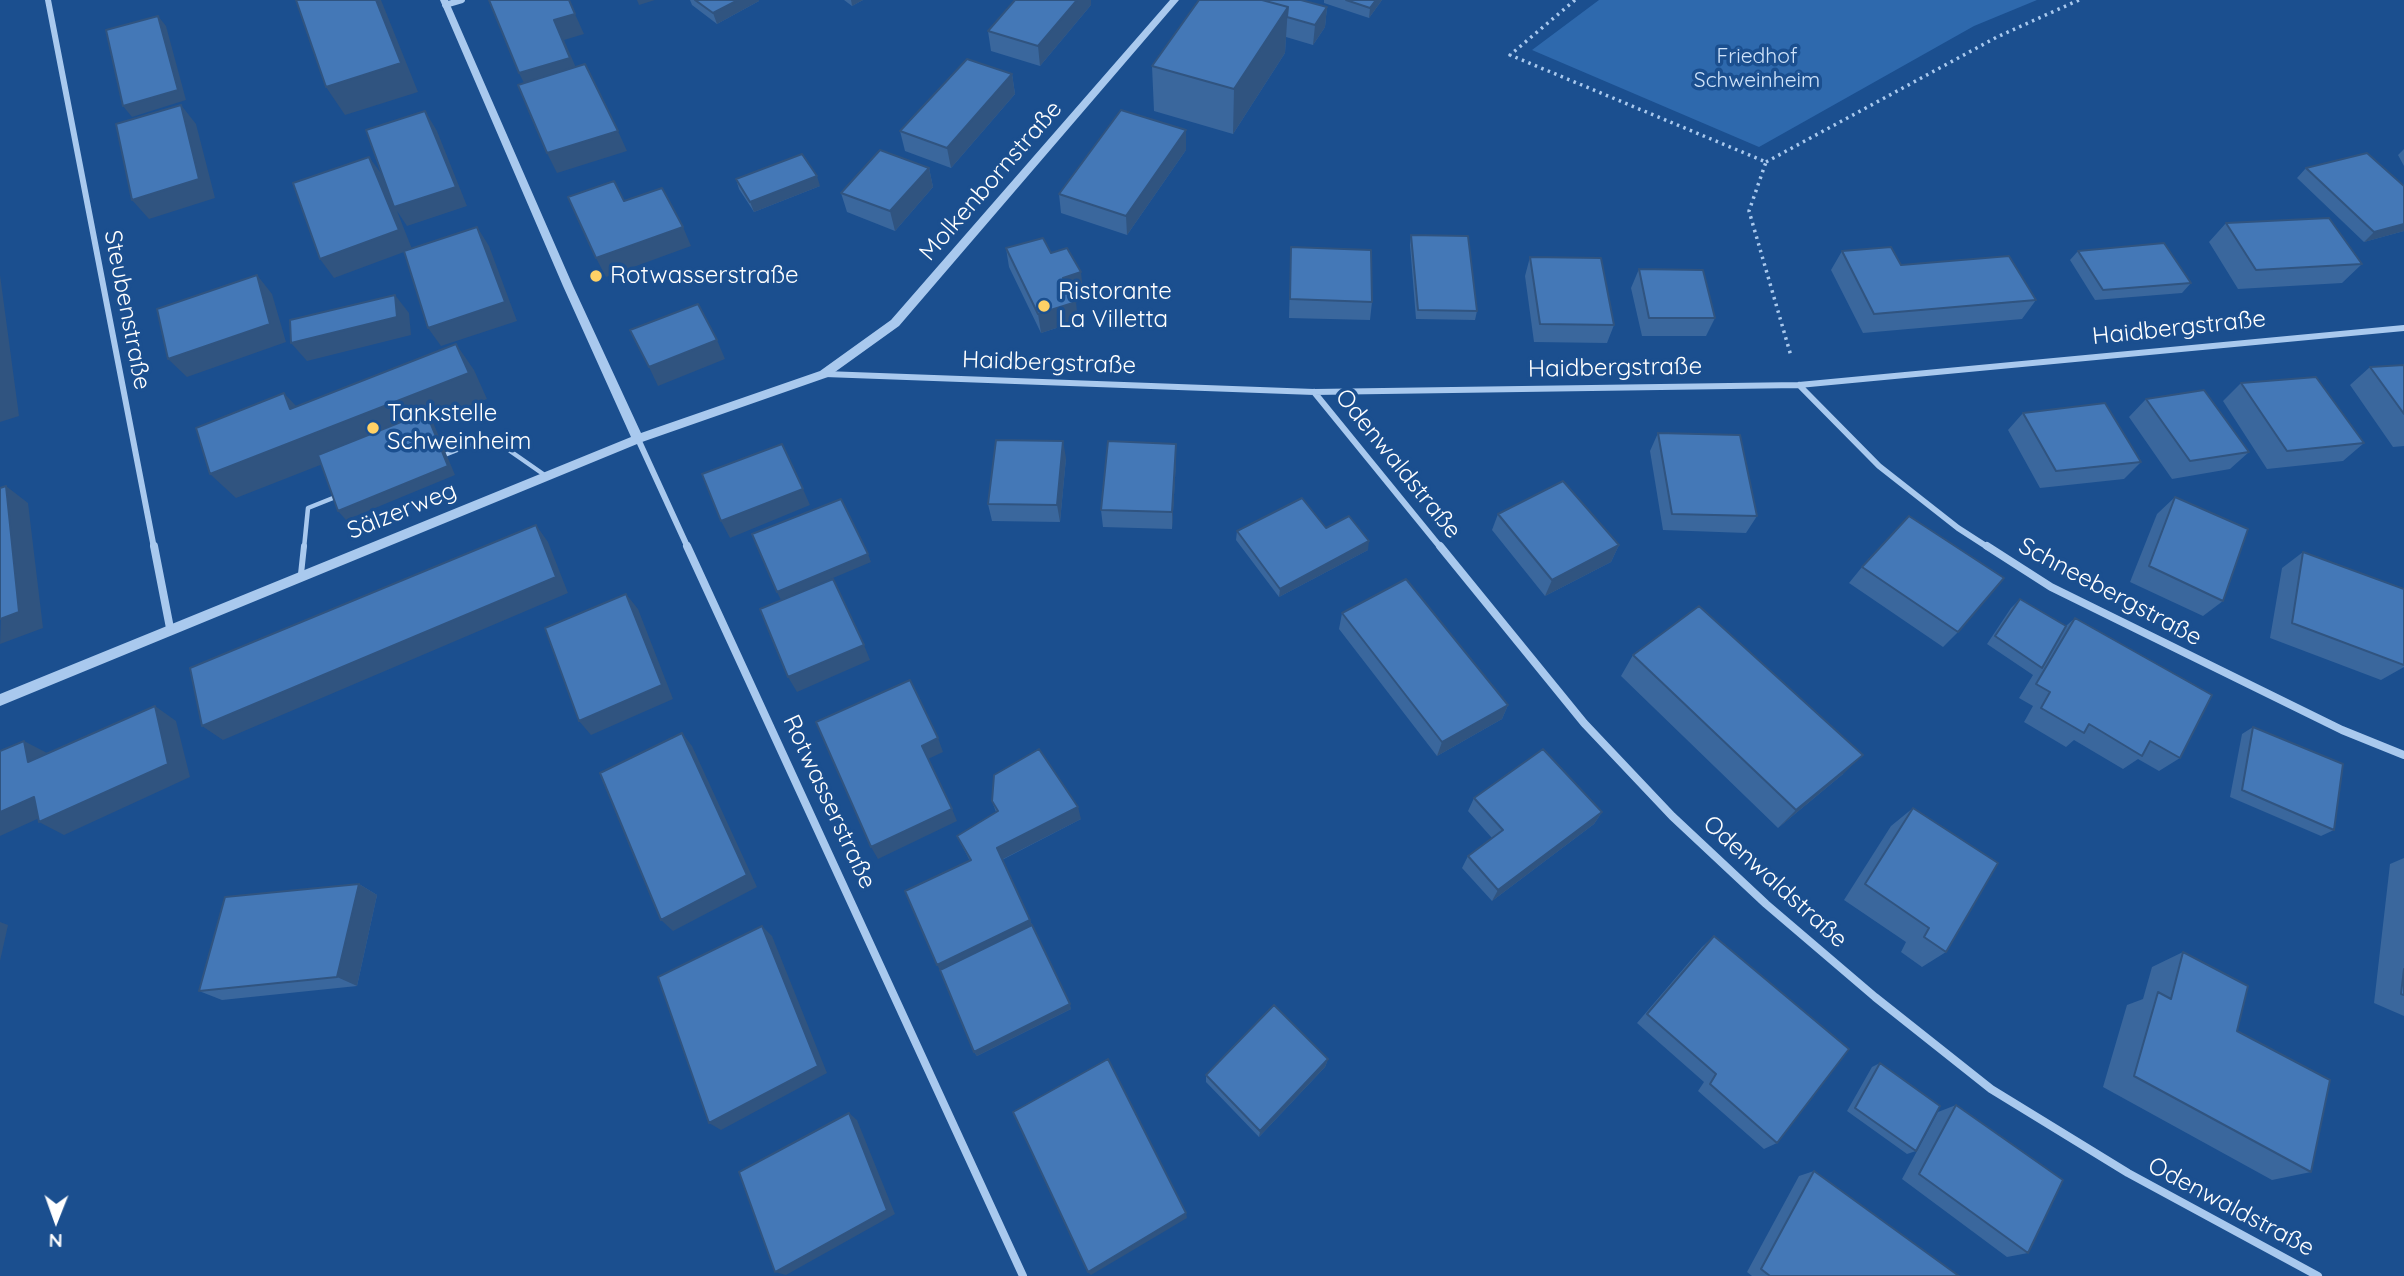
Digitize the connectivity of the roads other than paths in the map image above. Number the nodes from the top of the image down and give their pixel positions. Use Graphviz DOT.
graph roads {
  1 [pos="48,0"];
  2 [pos="461,0"];
  3 [pos="1175,0"];
  4 [pos="445,2"];
  5 [pos="2404,328"];
  6 [pos="824,374"];
  7 [pos="1799,385"];
  8 [pos="1314,392"];
  9 [pos="638,439"];
  10 [pos="438,457"];
  11 [pos="545,476"];
  12 [pos="347,493"];
  13 [pos="301,574"];
  14 [pos="170,628"];
  15 [pos="0,700"];
  16 [pos="2404,755"];
  17 [pos="1023,1276"];
  18 [pos="2318,1276"];
  1 -- 14 [label="street, Steubenstraße"];
  2 -- 4 [label="street"];
  3 -- 6 [label="street, Molkenbornstraße"];
  4 -- 9 [label="street, Rotwasserstraße"];
  5 -- 7 [label="street, Haidbergstraße"];
  6 -- 8 [label="street, Haidbergstraße"];
  6 -- 9 [label="street, Sälzerweg"];
  7 -- 8 [label="street, Haidbergstraße"];
  7 -- 16 [label="street, Schneebergstraße"];
  8 -- 18 [label="street, Odenwaldstraße"];
  9 -- 11 [label="street, Sälzerweg"];
  9 -- 17 [label="street, Rotwasserstraße"];
  10 -- 11 [label="lane"];
  11 -- 13 [label="street, Sälzerweg"];
  12 -- 13 [label="lane"];
  13 -- 14 [label="street, Sälzerweg"];
  14 -- 15 [label="street, Sälzerweg"];
}
